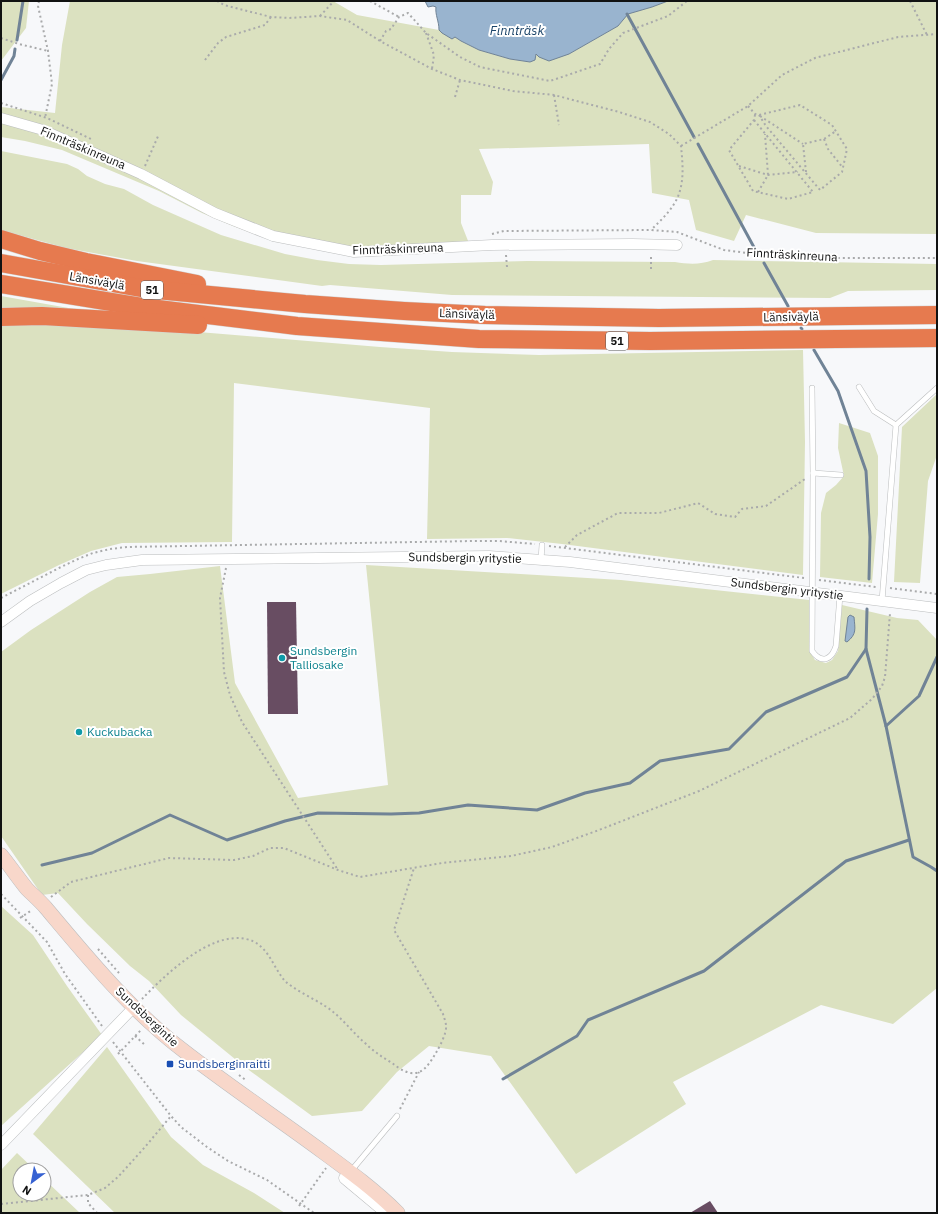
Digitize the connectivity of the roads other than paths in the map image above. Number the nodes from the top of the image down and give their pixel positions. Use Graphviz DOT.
graph roads {
  1 [pos="1,118"];
  2 [pos="1,239"];
  3 [pos="676,245"];
  4 [pos="1,263"];
  5 [pos="1,284"];
  6 [pos="306,304"];
  7 [pos="937,315"];
  8 [pos="1,317"];
  9 [pos="297,326"];
  10 [pos="937,338"];
  11 [pos="859,387"];
  12 [pos="812,388"];
  13 [pos="937,388"];
  14 [pos="896,425"];
  15 [pos="813,473"];
  16 [pos="840,475"];
  17 [pos="542,545"];
  18 [pos="541,560"];
  19 [pos="812,592"];
  20 [pos="840,595"];
  21 [pos="886,601"];
  22 [pos="937,608"];
  23 [pos="2,620"];
  24 [pos="1,855"];
  25 [pos="135,1004"];
  26 [pos="397,1116"];
  27 [pos="1,1145"];
  28 [pos="348,1175"];
  29 [pos="387,1213"];
  30 [pos="398,1213"];
  1 -- 3 [label="street, Finnträskinreuna"];
  2 -- 6 [label="highway"];
  4 -- 6 [label="highway, Länsiväylä / 51"];
  5 -- 9 [label="highway, Länsiväylä / 51"];
  6 -- 7 [label="highway, Länsiväylä / 51"];
  8 -- 9 [label="highway"];
  9 -- 10 [label="highway, Länsiväylä / 51"];
  11 -- 14 [label="lane"];
  12 -- 15 [label="lane"];
  13 -- 14 [label="lane"];
  14 -- 21 [label="lane"];
  15 -- 16 [label="lane"];
  15 -- 19 [label="lane"];
  17 -- 18 [label="lane"];
  18 -- 19 [label="street, Sundsbergin yritystie"];
  18 -- 23 [label="street, Sundsbergin yritystie"];
  19 -- 20 [label="street, Sundsbergin yritystie"];
  19 -- 20 [label="lane"];
  20 -- 21 [label="street, Sundsbergin yritystie"];
  21 -- 22 [label="street, Sundsbergin yritystie"];
  24 -- 25 [label="main road, Sundsbergintie"];
  25 -- 27 [label="street"];
  25 -- 28 [label="main road, Sundsbergintie"];
  25 -- 28 [label="main road, Sundsbergintie"];
  26 -- 28 [label="lane"];
  28 -- 29 [label="street, Sundsbergintie"];
  28 -- 30 [label="main road, Sundsbergintie"];
}
